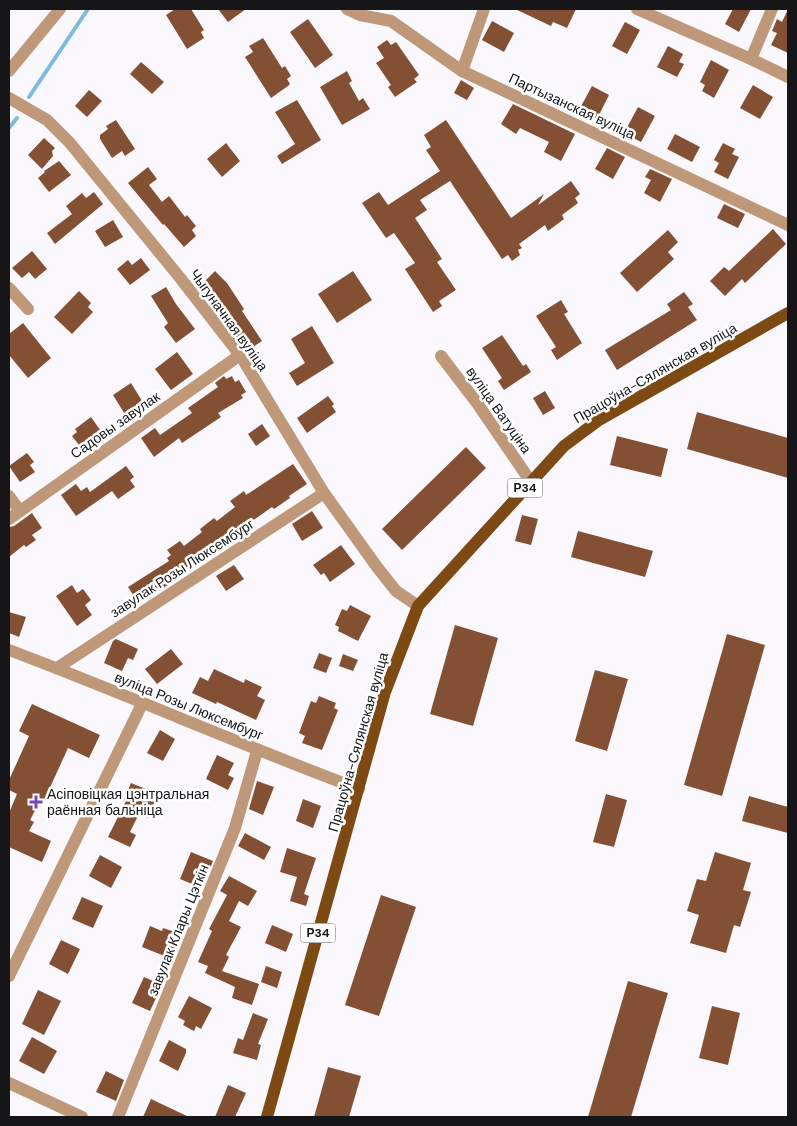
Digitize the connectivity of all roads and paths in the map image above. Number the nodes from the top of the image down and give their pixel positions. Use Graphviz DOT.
graph roads {
  1 [pos="60,9"];
  2 [pos="347,9"];
  3 [pos="484,9"];
  4 [pos="636,9"];
  5 [pos="772,9"];
  6 [pos="751,59"];
  7 [pos="9,71"];
  8 [pos="462,71"];
  9 [pos="788,77"];
  10 [pos="9,98"];
  11 [pos="788,225"];
  12 [pos="9,288"];
  13 [pos="28,309"];
  14 [pos="788,313"];
  15 [pos="240,355"];
  16 [pos="441,356"];
  17 [pos="531,482"];
  18 [pos="324,493"];
  19 [pos="9,496"];
  20 [pos="20,510"];
  21 [pos="9,519"];
  22 [pos="418,606"];
  23 [pos="9,650"];
  24 [pos="57,668"];
  25 [pos="142,704"];
  26 [pos="257,751"];
  27 [pos="359,790"];
  28 [pos="9,976"];
  29 [pos="9,1083"];
  30 [pos="82,1117"];
  31 [pos="118,1117"];
  32 [pos="266,1117"];
  1 -- 7 [label="street"];
  2 -- 8 [label="street, Партызанская вуліца"];
  3 -- 8 [label="street"];
  4 -- 6 [label="street"];
  5 -- 6 [label="street"];
  6 -- 9 [label="street"];
  8 -- 11 [label="street, Партызанская вуліца"];
  10 -- 15 [label="street, Чыгуначная вуліца"];
  12 -- 13 [label="street"];
  14 -- 17 [label="main road, Працоўна-Сялянская вуліца / Р34"];
  15 -- 18 [label="street, Чыгуначная вуліца"];
  15 -- 20 [label="street, Садовы завулак"];
  16 -- 17 [label="street, вуліца Ватуціна"];
  17 -- 22 [label="main road, Працоўна-Сялянская вуліца / Р34"];
  18 -- 22 [label="street, Чыгуначная вуліца"];
  18 -- 24 [label="street, завулак Розы Люксембург"];
  19 -- 20 [label="street"];
  20 -- 21 [label="street, Садовы завулак"];
  22 -- 27 [label="main road, Працоўна-Сялянская вуліца / Р34"];
  23 -- 24 [label="street, вуліца Розы Люксембург"];
  24 -- 25 [label="street, вуліца Розы Люксембург"];
  25 -- 26 [label="street, вуліца Розы Люксембург"];
  25 -- 28 [label="street"];
  26 -- 27 [label="street, вуліца Розы Люксембург"];
  26 -- 31 [label="street, завулак Клары Цэткін"];
  27 -- 32 [label="main road, Працоўна-Сялянская вуліца / Р34"];
  29 -- 30 [label="street"];
}
